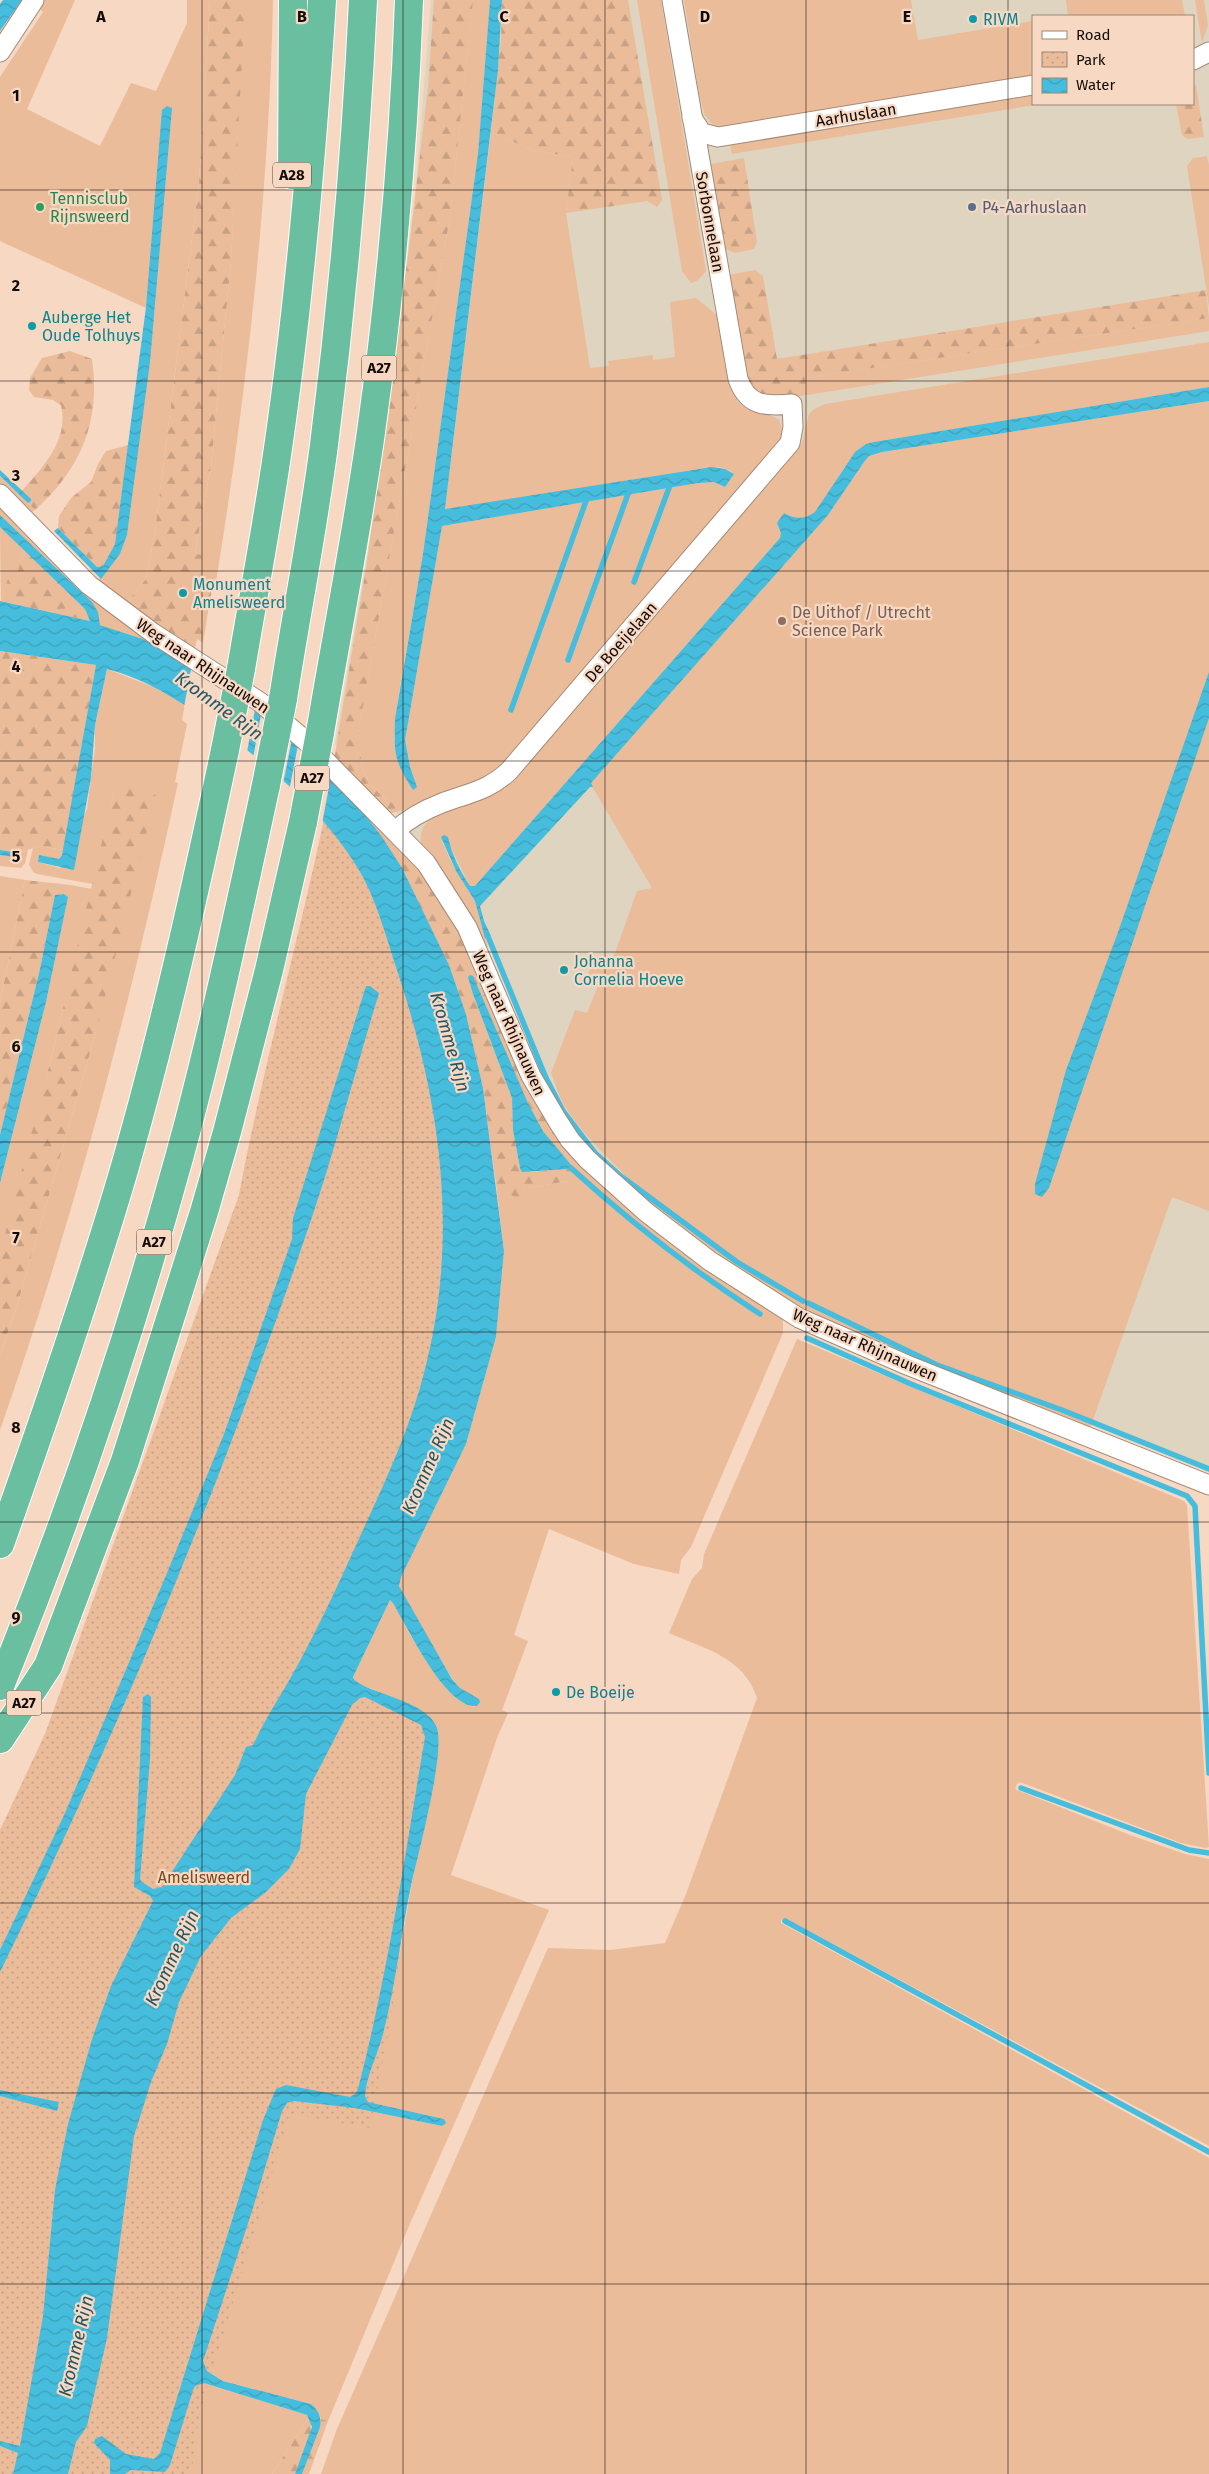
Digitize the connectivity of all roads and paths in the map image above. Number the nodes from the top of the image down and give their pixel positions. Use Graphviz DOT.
graph roads {
  1 [pos="34,0"];
  2 [pos="293,0"];
  3 [pos="322,0"];
  4 [pos="363,0"];
  5 [pos="409,0"];
  6 [pos="672,0"];
  7 [pos="0,52"];
  8 [pos="1209,52"];
  9 [pos="1194,60"];
  10 [pos="1032,85"];
  11 [pos="690,114"];
  12 [pos="291,349"];
  13 [pos="792,404"];
  14 [pos="0,494"];
  15 [pos="395,831"];
  16 [pos="1209,1485"];
  17 [pos="0,1544"];
  18 [pos="0,1686"];
  19 [pos="0,1739"];
  1 -- 7 [label="street"];
  2 -- 12 [label="highway, A28"];
  3 -- 12 [label="highway"];
  4 -- 18 [label="highway, A27, bridge"];
  5 -- 19 [label="highway, A27, bridge"];
  6 -- 11 [label="street, Sorbonnelaan"];
  8 -- 9 [label="street"];
  10 -- 11 [label="street, Aarhuslaan"];
  11 -- 13 [label="street, Sorbonnelaan"];
  12 -- 17 [label="highway, bridge"];
  13 -- 15 [label="street, De Boeijelaan"];
  14 -- 15 [label="street, Weg naar Rhijnauwen"];
  15 -- 16 [label="street, Weg naar Rhijnauwen"];
}
